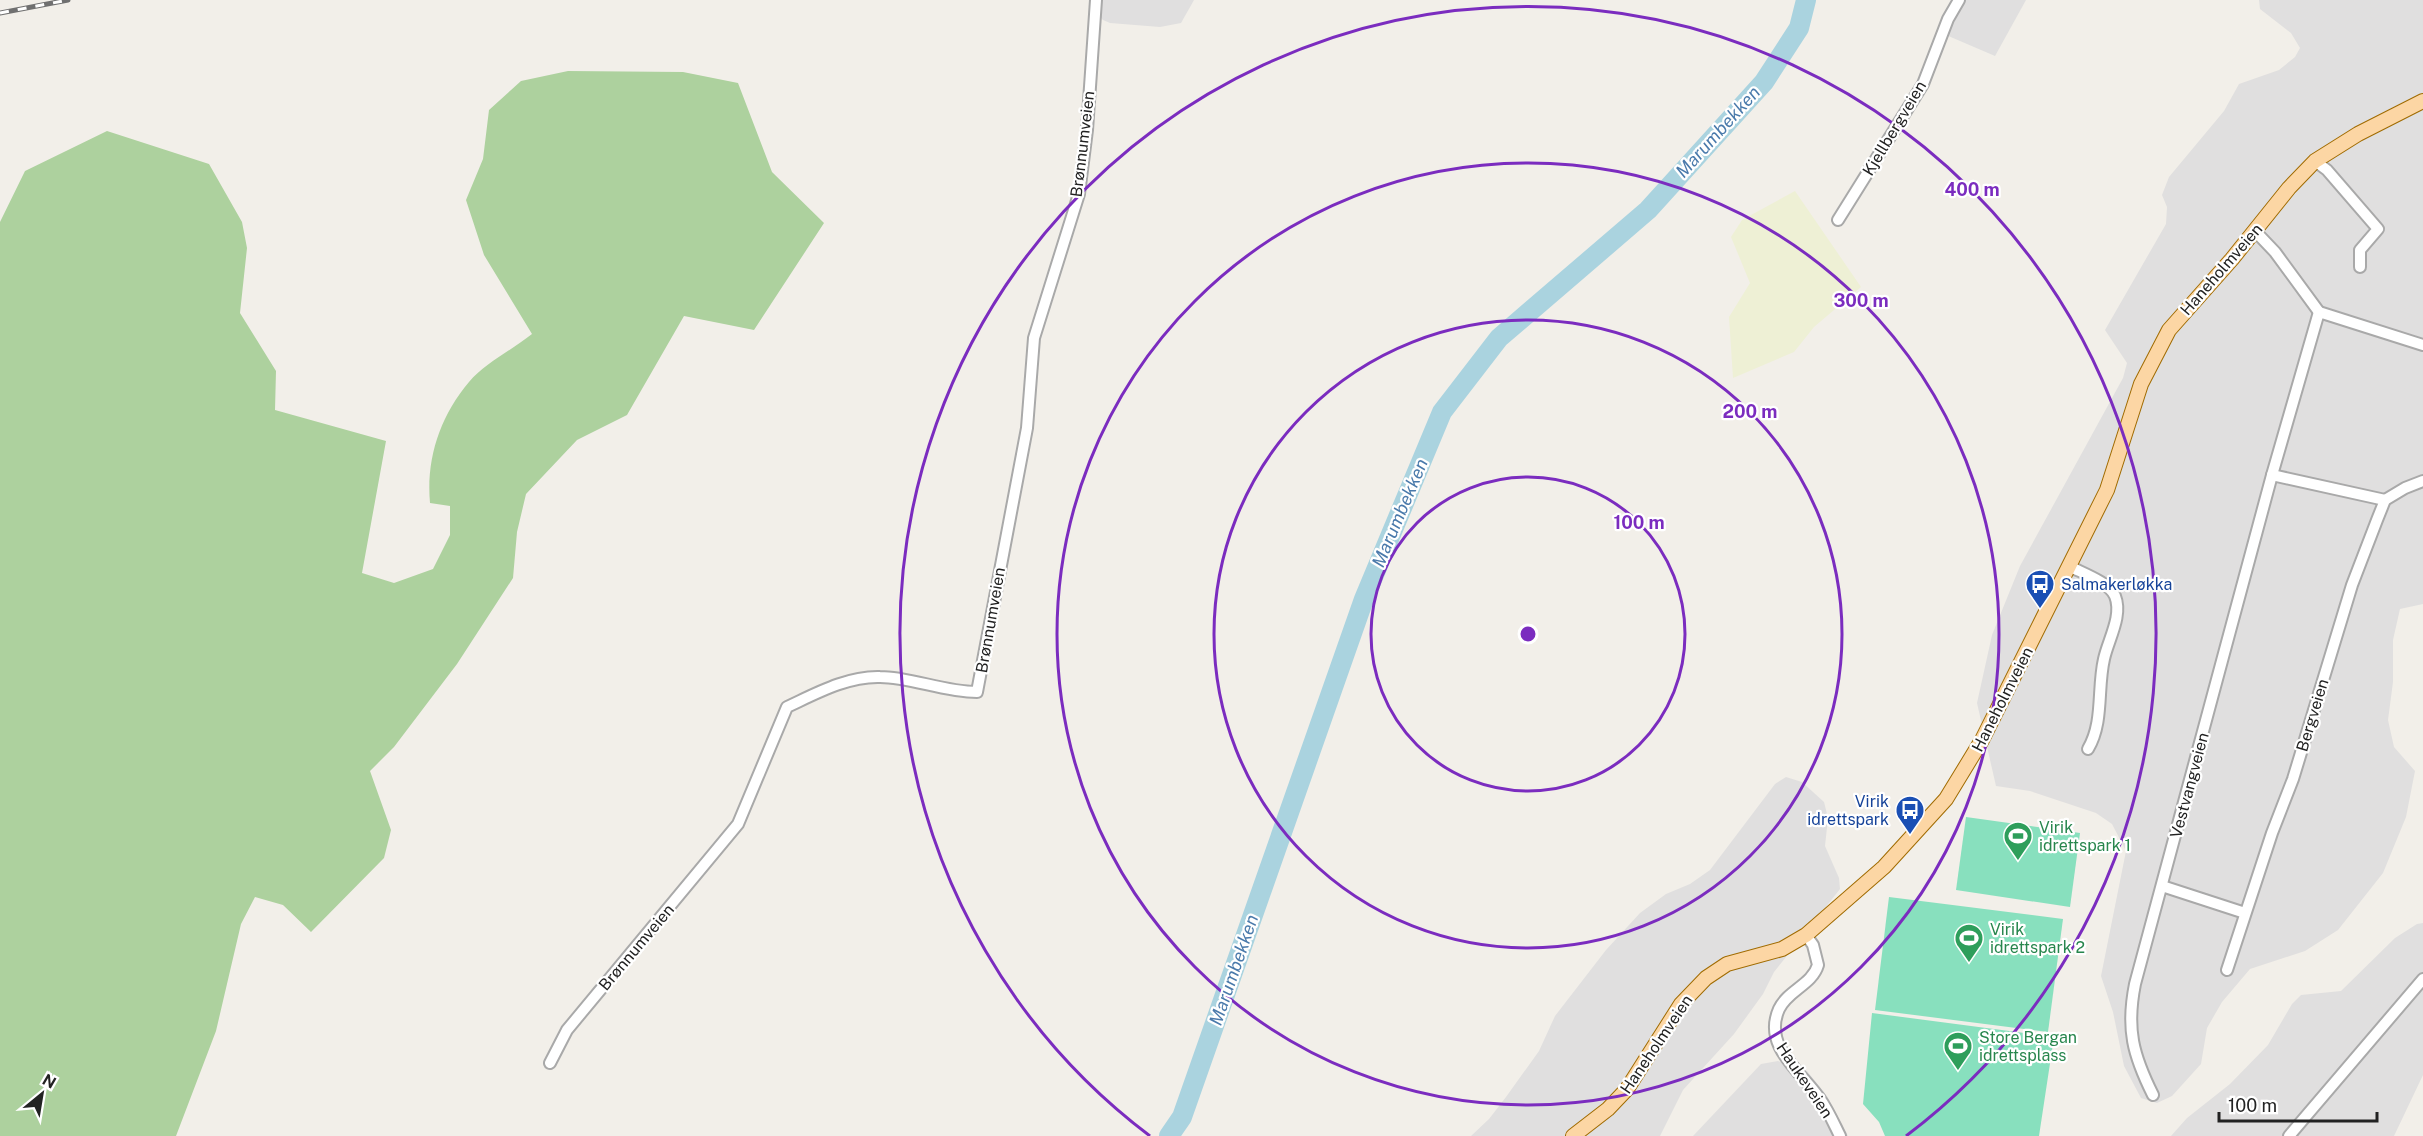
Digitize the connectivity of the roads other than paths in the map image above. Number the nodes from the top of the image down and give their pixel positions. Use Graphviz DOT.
graph roads {
  1 [pos="1096,0"];
  2 [pos="1959,0"];
  3 [pos="2423,101"];
  4 [pos="2315,161"];
  5 [pos="1838,220"];
  6 [pos="2255,231"];
  7 [pos="2360,267"];
  8 [pos="2319,312"];
  9 [pos="2423,345"];
  10 [pos="2272,475"];
  11 [pos="2423,482"];
  12 [pos="2385,500"];
  13 [pos="2069,566"];
  14 [pos="2088,749"];
  15 [pos="2162,886"];
  16 [pos="2245,913"];
  17 [pos="1806,935"];
  18 [pos="2228,970"];
  19 [pos="2423,979"];
  20 [pos="550,1063"];
  21 [pos="2153,1095"];
  22 [pos="1573,1136"];
  23 [pos="1840,1136"];
  24 [pos="2289,1136"];
  1 -- 20 [label="street, Brønnumveien"];
  2 -- 5 [label="street, Kjellbergveien"];
  3 -- 4 [label="main road, Haneholmveien"];
  4 -- 6 [label="main road, Haneholmveien"];
  4 -- 7 [label="street"];
  6 -- 8 [label="street"];
  6 -- 13 [label="main road, Haneholmveien"];
  8 -- 9 [label="street"];
  8 -- 10 [label="street, Vestvangveien"];
  10 -- 12 [label="street"];
  10 -- 15 [label="street, Vestvangveien"];
  11 -- 12 [label="street"];
  12 -- 16 [label="street, Bergveien"];
  13 -- 14 [label="street"];
  13 -- 17 [label="main road, Haneholmveien"];
  15 -- 16 [label="street"];
  15 -- 21 [label="street, Vestvangveien"];
  16 -- 18 [label="street, Bergveien"];
  17 -- 22 [label="main road, Haneholmveien"];
  17 -- 23 [label="street, Haukeveien"];
  19 -- 24 [label="street"];
}
